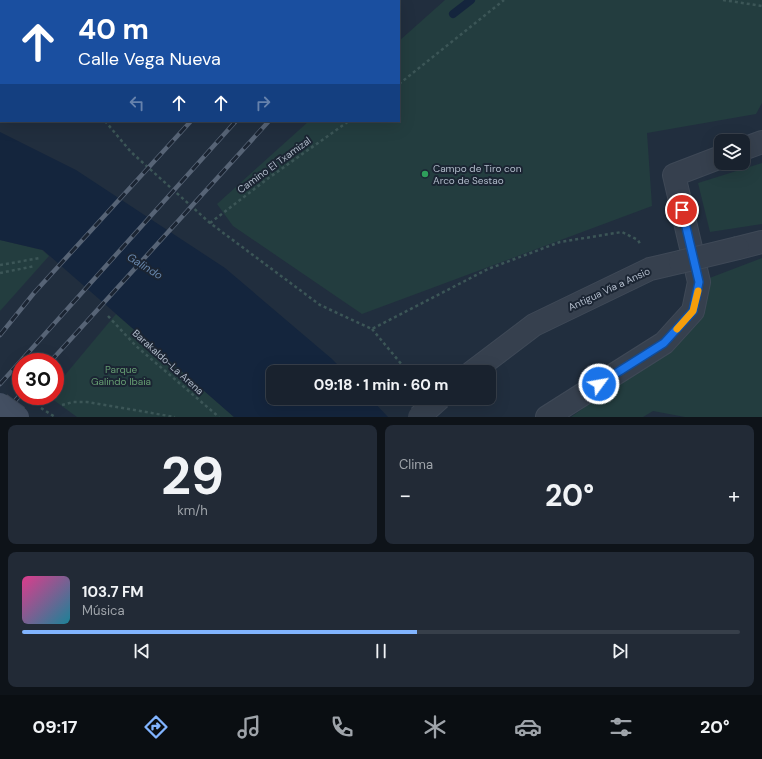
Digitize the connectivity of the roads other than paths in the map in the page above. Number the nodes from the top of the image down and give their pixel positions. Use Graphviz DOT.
graph roads {
  1 [pos="762,142"];
  2 [pos="750,146"];
  3 [pos="714,160"];
  4 [pos="762,242"];
  5 [pos="481,365"];
  6 [pos="0,404"];
  7 [pos="432,405"];
  8 [pos="18,417"];
  9 [pos="419,417"];
  10 [pos="547,417"];
  1 -- 2 [label="street"];
  3 -- 10 [label="street"];
  4 -- 5 [label="street, Antigua Vía a Ansio, bridge"];
  6 -- 8 [label="main road, bridge"];
  7 -- 9 [label="street, bridge"];
}
